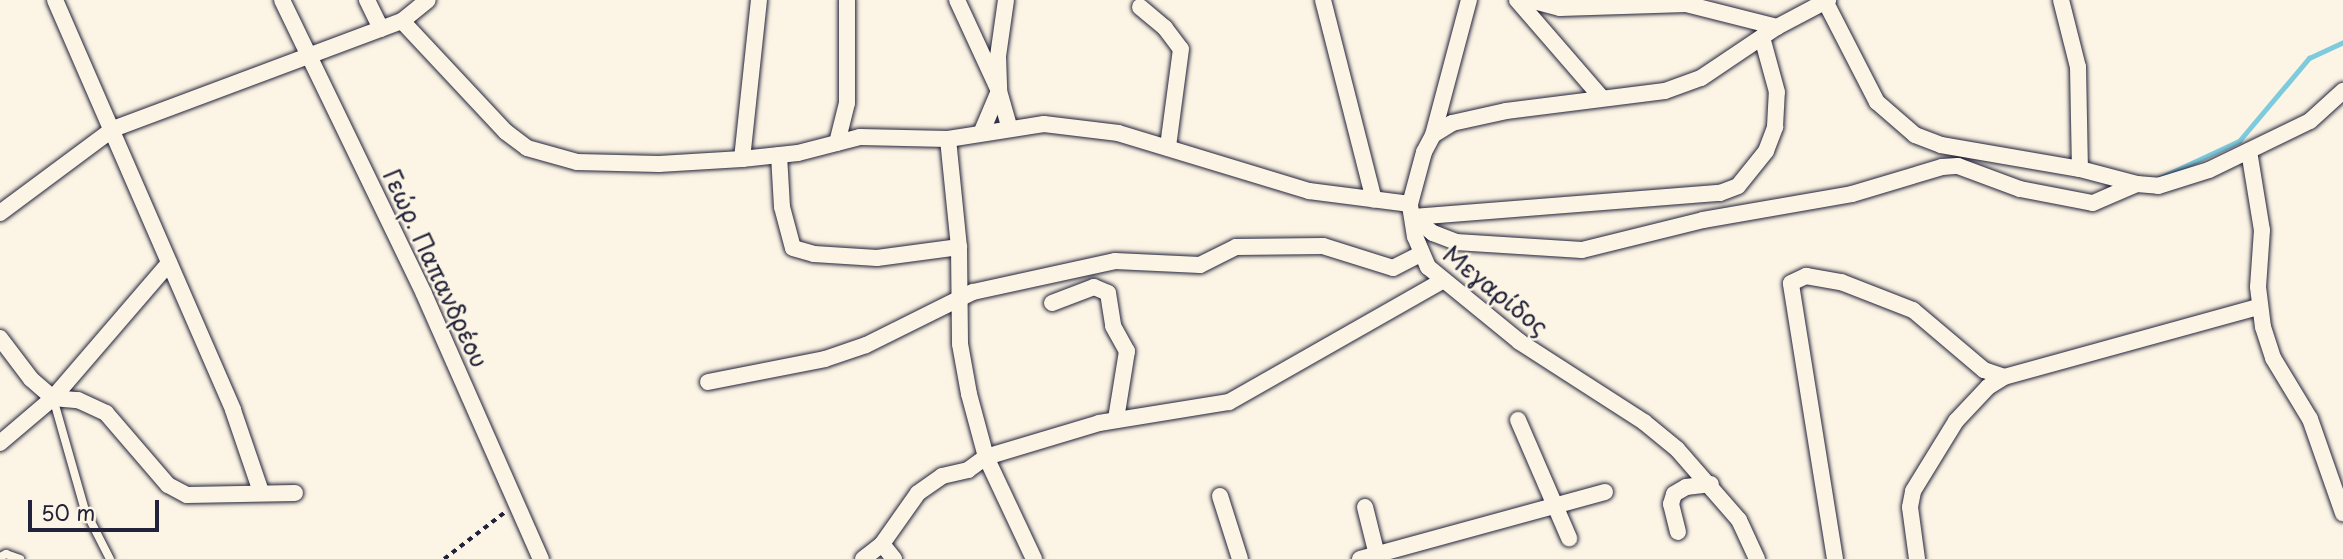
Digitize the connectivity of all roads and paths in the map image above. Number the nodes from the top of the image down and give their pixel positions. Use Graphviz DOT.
graph roads {
  1 [pos="55,0"];
  2 [pos="282,0"];
  3 [pos="368,0"];
  4 [pos="428,0"];
  5 [pos="759,0"];
  6 [pos="847,0"];
  7 [pos="957,0"];
  8 [pos="1006,0"];
  9 [pos="1323,0"];
  10 [pos="1469,0"];
  11 [pos="1517,0"];
  12 [pos="1530,0"];
  13 [pos="2061,0"];
  14 [pos="1826,1"];
  15 [pos="1140,7"];
  16 [pos="402,21"];
  17 [pos="1777,27"];
  18 [pos="381,29"];
  19 [pos="1762,37"];
  20 [pos="307,57"];
  21 [pos="999,91"];
  22 [pos="2343,91"];
  23 [pos="1601,97"];
  24 [pos="1009,126"];
  25 [pos="113,129"];
  26 [pos="982,131"];
  27 [pos="1433,135"];
  28 [pos="948,139"];
  29 [pos="837,143"];
  30 [pos="1168,147"];
  31 [pos="2249,151"];
  32 [pos="779,155"];
  33 [pos="742,159"];
  34 [pos="2080,169"];
  35 [pos="2137,184"];
  36 [pos="1374,200"];
  37 [pos="1411,210"];
  38 [pos="0,213"];
  39 [pos="959,247"];
  40 [pos="1420,254"];
  41 [pos="169,263"];
  42 [pos="1442,281"];
  43 [pos="961,299"];
  44 [pos="1052,303"];
  45 [pos="2258,307"];
  46 [pos="0,338"];
  47 [pos="2004,377"];
  48 [pos="708,382"];
  49 [pos="53,398"];
  50 [pos="1116,419"];
  51 [pos="1518,419"];
  52 [pos="0,443"];
  53 [pos="986,457"];
  54 [pos="1711,484"];
  55 [pos="261,492"];
  56 [pos="1605,492"];
  57 [pos="295,494"];
  58 [pos="1220,496"];
  59 [pos="516,503"];
  60 [pos="1365,507"];
  61 [pos="1554,508"];
  62 [pos="2343,513"];
  63 [pos="1678,532"];
  64 [pos="1569,538"];
  65 [pos="882,544"];
  66 [pos="0,556"];
  67 [pos="1378,557"];
  68 [pos="20,559"];
  69 [pos="110,559"];
  70 [pos="444,559"];
  71 [pos="541,559"];
  72 [pos="863,559"];
  73 [pos="894,559"];
  74 [pos="1034,559"];
  75 [pos="1240,559"];
  76 [pos="1360,559"];
  77 [pos="1757,559"];
  78 [pos="1835,559"];
  79 [pos="1917,559"];
  1 -- 25 [label="street"];
  2 -- 20 [label="street, Γεώρ. Παπανδρέου"];
  3 -- 18 [label="street"];
  4 -- 16 [label="street"];
  5 -- 33 [label="street"];
  6 -- 29 [label="street"];
  7 -- 21 [label="street"];
  8 -- 21 [label="street"];
  9 -- 36 [label="street"];
  10 -- 27 [label="street, Μεγαρίδος"];
  11 -- 23 [label="street"];
  12 -- 17 [label="street"];
  13 -- 34 [label="street"];
  14 -- 17 [label="street"];
  14 -- 34 [label="street"];
  15 -- 30 [label="street"];
  16 -- 18 [label="street"];
  16 -- 33 [label="street"];
  17 -- 19 [label="street"];
  18 -- 20 [label="street"];
  19 -- 23 [label="street"];
  19 -- 37 [label="street"];
  20 -- 25 [label="street"];
  20 -- 59 [label="street, Γεώρ. Παπανδρέου"];
  21 -- 24 [label="street"];
  21 -- 26 [label="street"];
  22 -- 31 [label="street"];
  23 -- 27 [label="street"];
  24 -- 26 [label="street"];
  24 -- 30 [label="street"];
  25 -- 38 [label="street"];
  25 -- 41 [label="street"];
  26 -- 28 [label="street"];
  27 -- 37 [label="street, Μεγαρίδος"];
  28 -- 29 [label="street"];
  28 -- 39 [label="street"];
  29 -- 32 [label="street"];
  30 -- 36 [label="street"];
  31 -- 35 [label="street"];
  31 -- 45 [label="street"];
  32 -- 33 [label="street"];
  32 -- 39 [label="street"];
  34 -- 35 [label="street"];
  35 -- 37 [label="street"];
  36 -- 37 [label="street"];
  37 -- 40 [label="street, Μεγαρίδος"];
  39 -- 43 [label="street"];
  40 -- 42 [label="street, Μεγαρίδος"];
  40 -- 43 [label="street"];
  41 -- 49 [label="street"];
  41 -- 55 [label="street"];
  42 -- 50 [label="street"];
  42 -- 54 [label="street, Μεγαρίδος"];
  43 -- 48 [label="street"];
  43 -- 53 [label="street"];
  44 -- 50 [label="street"];
  45 -- 47 [label="street"];
  45 -- 62 [label="street"];
  46 -- 49 [label="street"];
  47 -- 78 [label="street"];
  47 -- 79 [label="street"];
  49 -- 52 [label="street"];
  49 -- 55 [label="street"];
  49 -- 69 [label="lane"];
  50 -- 53 [label="street"];
  51 -- 61 [label="street"];
  53 -- 65 [label="street"];
  53 -- 74 [label="street"];
  54 -- 63 [label="street"];
  54 -- 77 [label="street, Μεγαρίδος"];
  55 -- 57 [label="street"];
  56 -- 61 [label="street"];
  58 -- 75 [label="street"];
  59 -- 70 [label="path"];
  59 -- 71 [label="street, Γεώρ. Παπανδρέου"];
  60 -- 67 [label="street"];
  61 -- 64 [label="street"];
  61 -- 67 [label="street"];
  65 -- 72 [label="street"];
  65 -- 73 [label="street"];
  66 -- 68 [label="lane"];
  67 -- 76 [label="street"];
}
